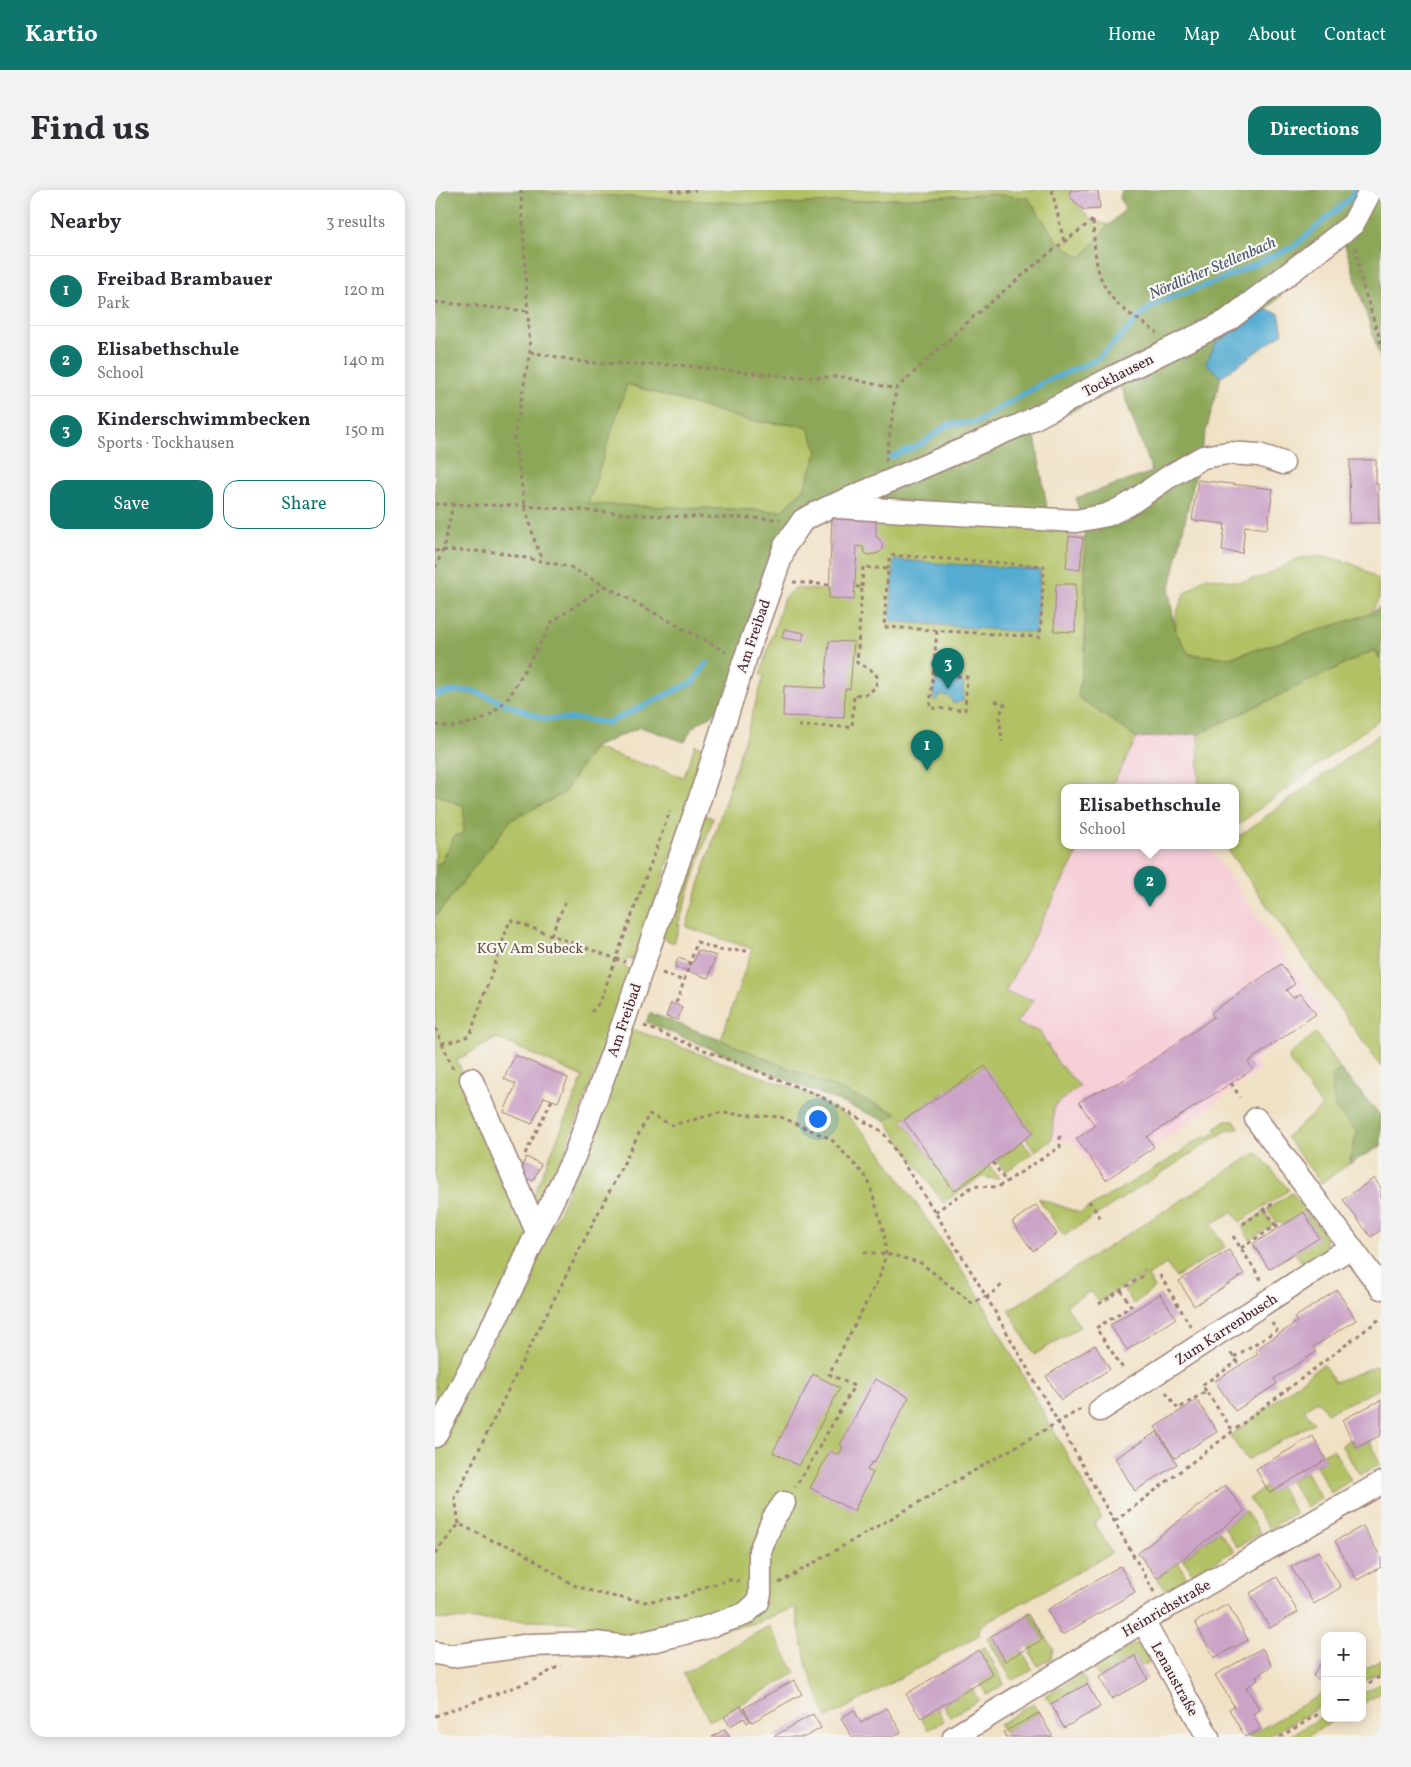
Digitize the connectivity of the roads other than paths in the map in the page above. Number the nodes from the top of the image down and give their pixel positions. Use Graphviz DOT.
graph roads {
  1 [pos="1371,190"];
  2 [pos="1283,463"];
  3 [pos="827,508"];
  4 [pos="771,586"];
  5 [pos="462,1074"];
  6 [pos="1256,1119"];
  7 [pos="537,1232"];
  8 [pos="1351,1247"];
  9 [pos="1374,1263"];
  10 [pos="1381,1288"];
  11 [pos="1100,1410"];
  12 [pos="435,1436"];
  13 [pos="1381,1484"];
  14 [pos="784,1503"];
  15 [pos="1143,1621"];
  16 [pos="435,1653"];
  17 [pos="954,1737"];
  18 [pos="1208,1737"];
  1 -- 3 [label="street, Tockhausen"];
  2 -- 3 [label="street, Tockhausen"];
  3 -- 4 [label="street, Tockhausen"];
  4 -- 7 [label="street, Am Freibad"];
  5 -- 7 [label="street"];
  6 -- 8 [label="street"];
  7 -- 12 [label="street, Am Freibad"];
  8 -- 9 [label="street"];
  8 -- 11 [label="street, Zum Karrenbusch"];
  9 -- 10 [label="street"];
  13 -- 15 [label="street, Heinrichstraße"];
  14 -- 16 [label="street"];
  15 -- 17 [label="street, Heinrichstraße"];
  15 -- 18 [label="street, Lenaustraße"];
}
